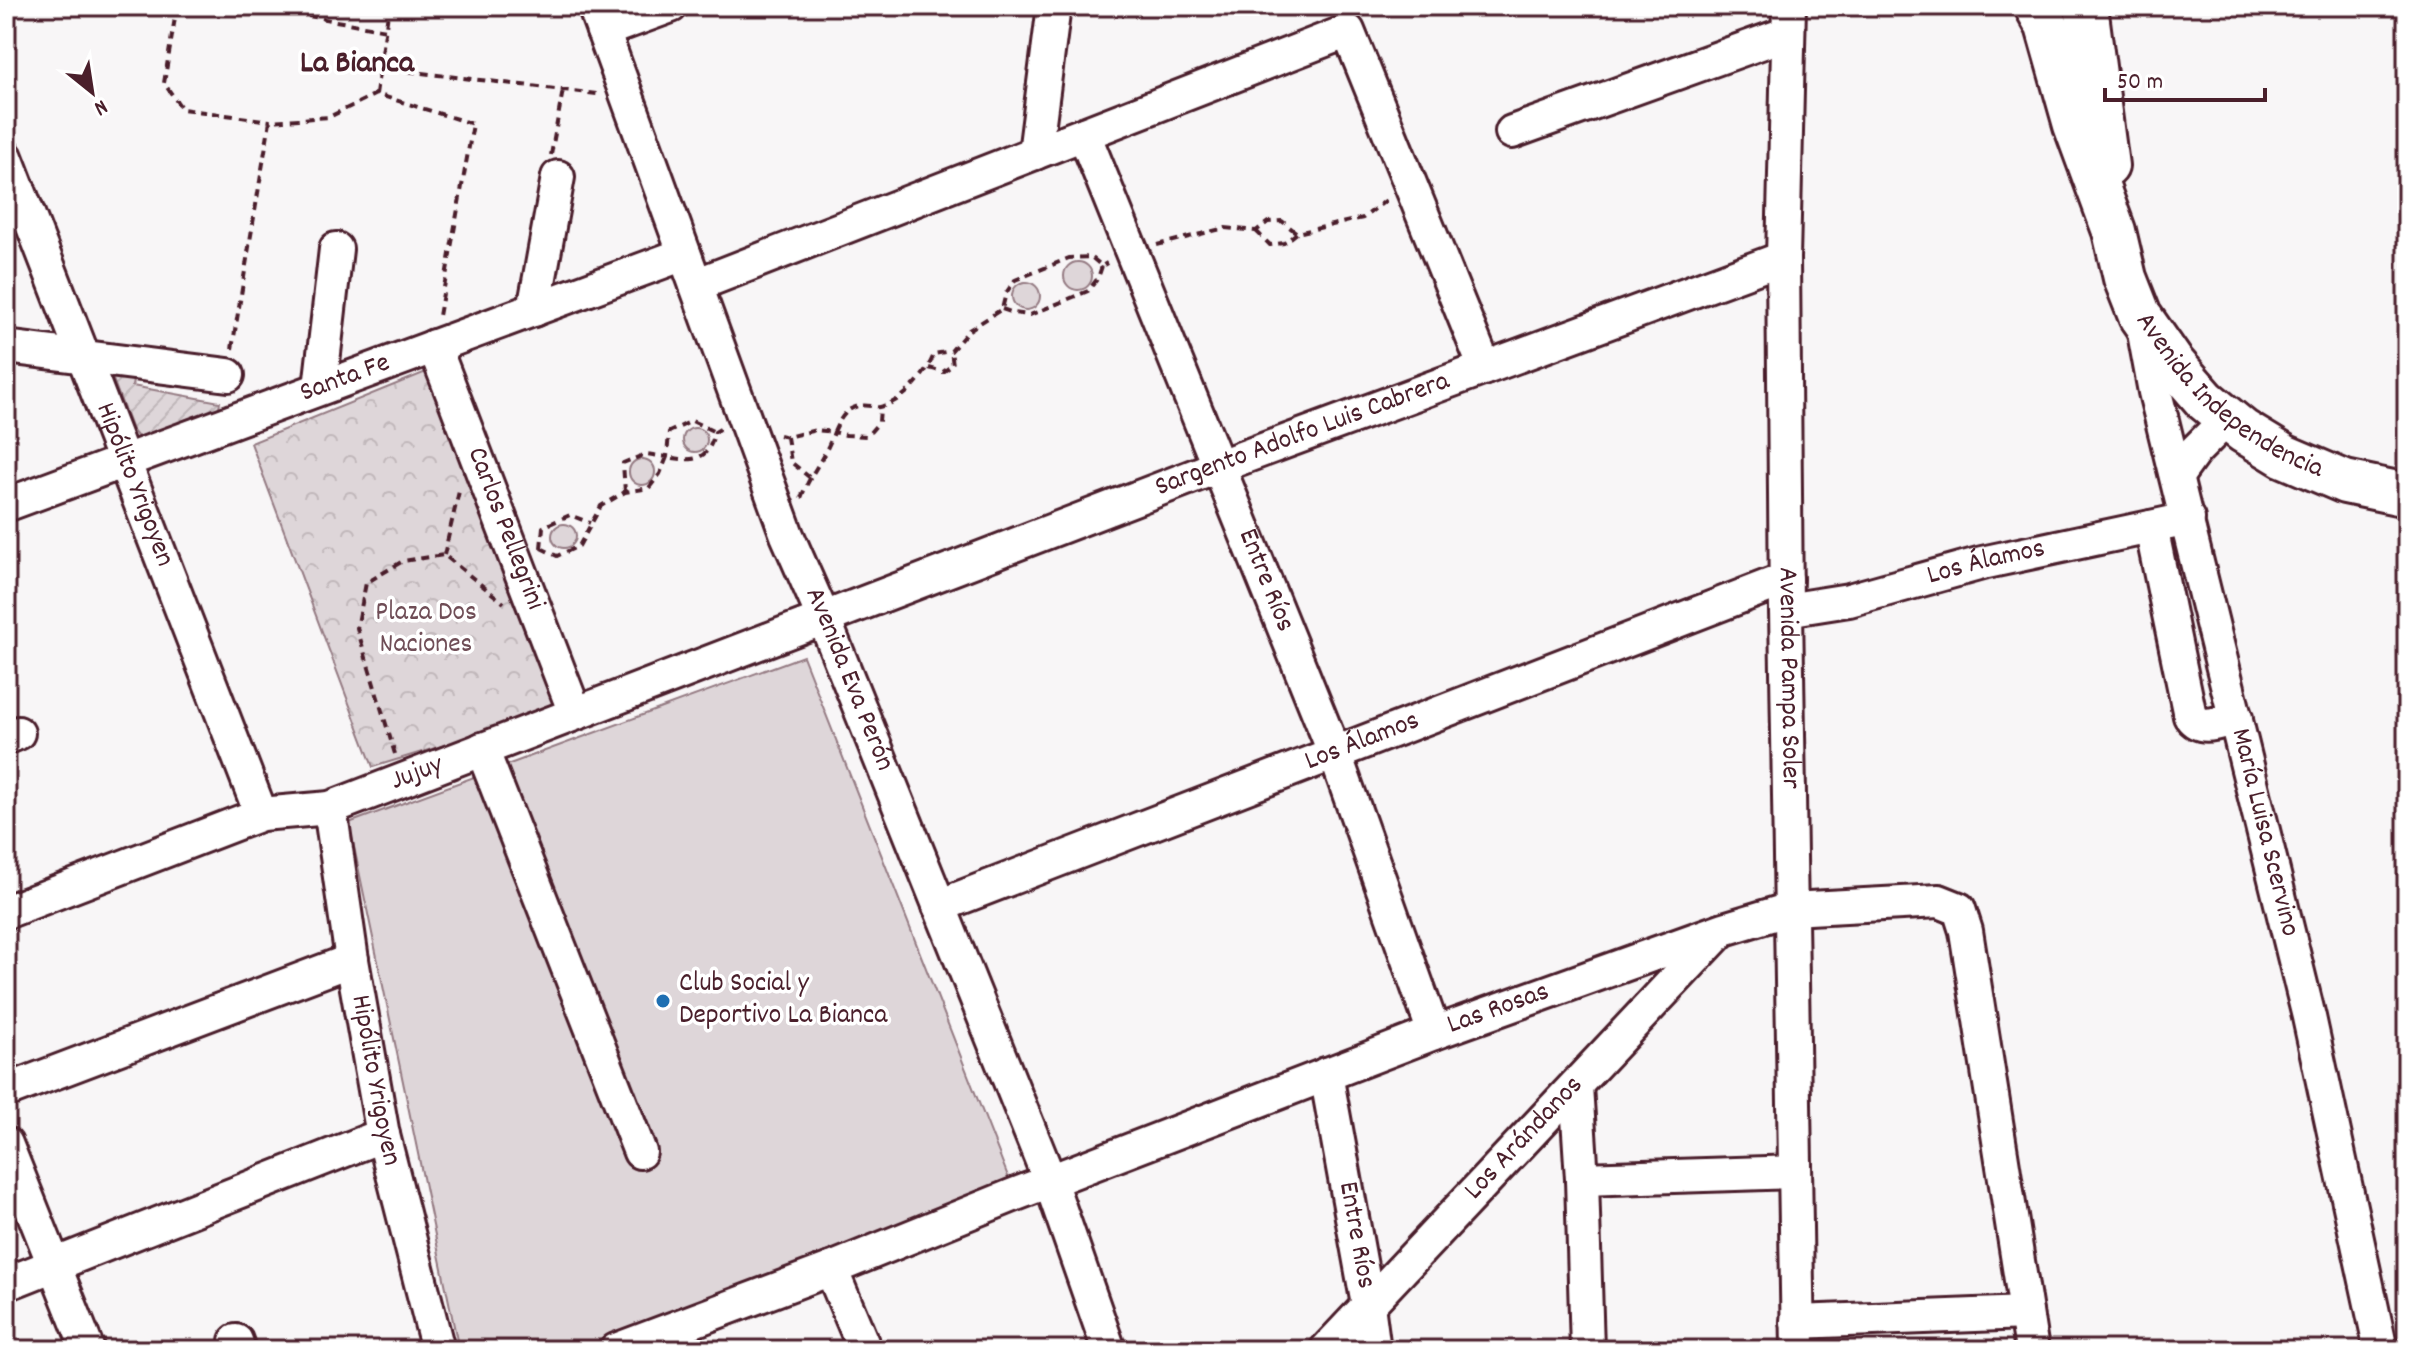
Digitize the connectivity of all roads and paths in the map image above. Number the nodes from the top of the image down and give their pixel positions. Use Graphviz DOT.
graph roads {
  1 [pos="177,6"];
  2 [pos="253,6"];
  3 [pos="389,6"];
  4 [pos="671,6"];
  5 [pos="1054,6"];
  6 [pos="2036,6"];
  7 [pos="2086,6"];
  8 [pos="599,19"];
  9 [pos="1788,20"];
  10 [pos="386,30"];
  11 [pos="380,68"];
  12 [pos="563,90"];
  13 [pos="376,94"];
  14 [pos="628,98"];
  15 [pos="270,121"];
  16 [pos="1512,132"];
  17 [pos="1084,134"];
  18 [pos="1035,153"];
  19 [pos="9,172"];
  20 [pos="558,177"];
  21 [pos="1409,182"];
  22 [pos="1256,231"];
  23 [pos="2114,231"];
  24 [pos="1297,233"];
  25 [pos="336,249"];
  26 [pos="1131,252"];
  27 [pos="684,254"];
  28 [pos="1783,258"];
  29 [pos="1102,266"];
  30 [pos="696,285"];
  31 [pos="1002,309"];
  32 [pos="534,310"];
  33 [pos="2140,316"];
  34 [pos="434,346"];
  35 [pos="6,347"];
  36 [pos="951,351"];
  37 [pos="85,358"];
  38 [pos="929,368"];
  39 [pos="1485,368"];
  40 [pos="228,375"];
  41 [pos="320,388"];
  42 [pos="880,408"];
  43 [pos="2227,419"];
  44 [pos="748,427"];
  45 [pos="715,432"];
  46 [pos="834,432"];
  47 [pos="787,437"];
  48 [pos="470,441"];
  49 [pos="667,457"];
  50 [pos="125,460"];
  51 [pos="1217,467"];
  52 [pos="2177,476"];
  53 [pos="809,477"];
  54 [pos="625,492"];
  55 [pos="2407,495"];
  56 [pos="11,501"];
  57 [pos="2188,519"];
  58 [pos="590,523"];
  59 [pos="2151,527"];
  60 [pos="787,535"];
  61 [pos="527,551"];
  62 [pos="444,555"];
  63 [pos="1786,595"];
  64 [pos="824,619"];
  65 [pos="545,636"];
  66 [pos="575,713"];
  67 [pos="2236,718"];
  68 [pos="482,749"];
  69 [pos="1335,754"];
  70 [pos="403,779"];
  71 [pos="330,808"];
  72 [pos="261,814"];
  73 [pos="939,906"];
  74 [pos="1790,909"];
  75 [pos="6,912"];
  76 [pos="1724,929"];
  77 [pos="352,960"];
  78 [pos="1434,1033"];
  79 [pos="1326,1074"];
  80 [pos="1576,1086"];
  81 [pos="6,1091"];
  82 [pos="383,1135"];
  83 [pos="6,1144"];
  84 [pos="640,1152"];
  85 [pos="1795,1172"];
  86 [pos="1582,1179"];
  87 [pos="1050,1181"];
  88 [pos="54,1265"];
  89 [pos="831,1269"];
  90 [pos="6,1284"];
  91 [pos="1368,1305"];
  92 [pos="2026,1313"];
  93 [pos="1798,1336"];
  94 [pos="88,1350"];
  95 [pos="438,1350"];
  96 [pos="616,1350"];
  97 [pos="865,1350"];
  98 [pos="1109,1350"];
  99 [pos="1326,1350"];
  100 [pos="1374,1350"];
  101 [pos="1587,1350"];
  102 [pos="2032,1350"];
  103 [pos="2381,1350"];
  1 -- 15 [label="path"];
  2 -- 10 [label="path"];
  3 -- 10 [label="path"];
  4 -- 8 [label="street"];
  5 -- 18 [label="street"];
  6 -- 23 [label="main road, Avenida Independencia"];
  7 -- 23 [label="main road, Avenida Independencia"];
  8 -- 14 [label="street, Avenida Eva Perón"];
  9 -- 16 [label="street"];
  9 -- 28 [label="street, Avenida Pampa Soler"];
  10 -- 11 [label="path"];
  11 -- 12 [label="path"];
  11 -- 13 [label="path"];
  12 -- 14 [label="path"];
  12 -- 20 [label="path"];
  13 -- 15 [label="path"];
  13 -- 34 [label="path"];
  14 -- 27 [label="street, Avenida Eva Perón"];
  15 -- 40 [label="path"];
  17 -- 18 [label="street"];
  17 -- 21 [label="street"];
  17 -- 26 [label="street, Entre Ríos"];
  18 -- 30 [label="street"];
  19 -- 37 [label="street, Hipólito Yrigoyen"];
  20 -- 32 [label="street"];
  21 -- 24 [label="path"];
  21 -- 39 [label="street"];
  22 -- 24 [label="path"];
  22 -- 24 [label="path"];
  22 -- 26 [label="path"];
  23 -- 33 [label="main road, Avenida Independencia"];
  25 -- 41 [label="street"];
  26 -- 29 [label="path"];
  26 -- 51 [label="street, Entre Ríos"];
  27 -- 30 [label="street, Avenida Eva Perón"];
  27 -- 32 [label="street, Santa Fe"];
  28 -- 39 [label="street, Sargento Adolfo Luis Cabrera"];
  28 -- 63 [label="street, Avenida Pampa Soler"];
  29 -- 31 [label="path"];
  29 -- 31 [label="path"];
  30 -- 44 [label="street, Avenida Eva Perón"];
  31 -- 36 [label="path"];
  32 -- 34 [label="street, Santa Fe"];
  33 -- 43 [label="main road, Avenida Independencia"];
  33 -- 52 [label="street, María Luisa Scervino"];
  34 -- 41 [label="street, Santa Fe"];
  34 -- 48 [label="street, Carlos Pellegrini"];
  35 -- 37 [label="street"];
  36 -- 38 [label="path"];
  36 -- 38 [label="path"];
  37 -- 40 [label="street"];
  37 -- 50 [label="street, Hipólito Yrigoyen"];
  38 -- 42 [label="path"];
  39 -- 51 [label="street, Sargento Adolfo Luis Cabrera"];
  41 -- 50 [label="street, Santa Fe"];
  42 -- 46 [label="path"];
  42 -- 46 [label="path"];
  43 -- 52 [label="street"];
  43 -- 55 [label="main road, Avenida Independencia"];
  44 -- 45 [label="path"];
  44 -- 47 [label="path"];
  44 -- 60 [label="street, Avenida Eva Perón"];
  45 -- 49 [label="path"];
  45 -- 49 [label="path"];
  46 -- 47 [label="path"];
  46 -- 53 [label="path"];
  47 -- 53 [label="path"];
  48 -- 61 [label="street, Carlos Pellegrini"];
  48 -- 62 [label="path"];
  49 -- 54 [label="path"];
  49 -- 54 [label="path"];
  50 -- 56 [label="street, Santa Fe"];
  50 -- 72 [label="street, Hipólito Yrigoyen"];
  51 -- 64 [label="street, Sargento Adolfo Luis Cabrera"];
  51 -- 69 [label="street, Entre Ríos"];
  52 -- 57 [label="street, María Luisa Scervino"];
  53 -- 60 [label="path"];
  54 -- 58 [label="path"];
  57 -- 59 [label="street, Los Álamos"];
  57 -- 67 [label="street, María Luisa Scervino"];
  58 -- 61 [label="path"];
  58 -- 61 [label="path"];
  59 -- 63 [label="street, Los Álamos"];
  59 -- 67 [label="street"];
  60 -- 64 [label="street, Avenida Eva Perón"];
  61 -- 65 [label="street, Carlos Pellegrini"];
  62 -- 65 [label="path"];
  62 -- 70 [label="path"];
  63 -- 69 [label="street, Los Álamos"];
  63 -- 74 [label="street, Avenida Pampa Soler"];
  64 -- 66 [label="street, Jujuy"];
  64 -- 73 [label="street, Avenida Eva Perón"];
  65 -- 66 [label="street, Carlos Pellegrini"];
  66 -- 68 [label="street, Jujuy"];
  67 -- 103 [label="street, María Luisa Scervino"];
  68 -- 70 [label="street, Jujuy"];
  68 -- 84 [label="street"];
  69 -- 73 [label="street, Los Álamos"];
  69 -- 78 [label="street, Entre Ríos"];
  70 -- 71 [label="street, Jujuy"];
  71 -- 72 [label="street, Jujuy"];
  71 -- 77 [label="street, Hipólito Yrigoyen"];
  72 -- 75 [label="street, Jujuy"];
  73 -- 87 [label="street, Avenida Eva Perón"];
  74 -- 76 [label="street, Las Rosas"];
  74 -- 85 [label="street, Avenida Pampa Soler"];
  74 -- 92 [label="street, Las Rosas"];
  76 -- 78 [label="street, Las Rosas"];
  76 -- 80 [label="street, Los Arándanos"];
  77 -- 81 [label="street"];
  77 -- 82 [label="street, Hipólito Yrigoyen"];
  78 -- 79 [label="street, Las Rosas"];
  79 -- 87 [label="street, Las Rosas"];
  79 -- 91 [label="street, Entre Ríos"];
  80 -- 86 [label="street"];
  80 -- 91 [label="street, Los Arándanos"];
  82 -- 88 [label="street"];
  82 -- 95 [label="street, Hipólito Yrigoyen"];
  83 -- 88 [label="street"];
  85 -- 86 [label="street"];
  85 -- 93 [label="street, Avenida Pampa Soler"];
  86 -- 101 [label="street"];
  87 -- 89 [label="street, Las Rosas"];
  87 -- 98 [label="street, Avenida Eva Perón"];
  88 -- 90 [label="street"];
  88 -- 94 [label="street"];
  89 -- 96 [label="street, Las Rosas"];
  89 -- 97 [label="street"];
  91 -- 99 [label="street, Los Arándanos"];
  91 -- 100 [label="street, Entre Ríos"];
  92 -- 93 [label="street"];
  92 -- 102 [label="street"];
}
